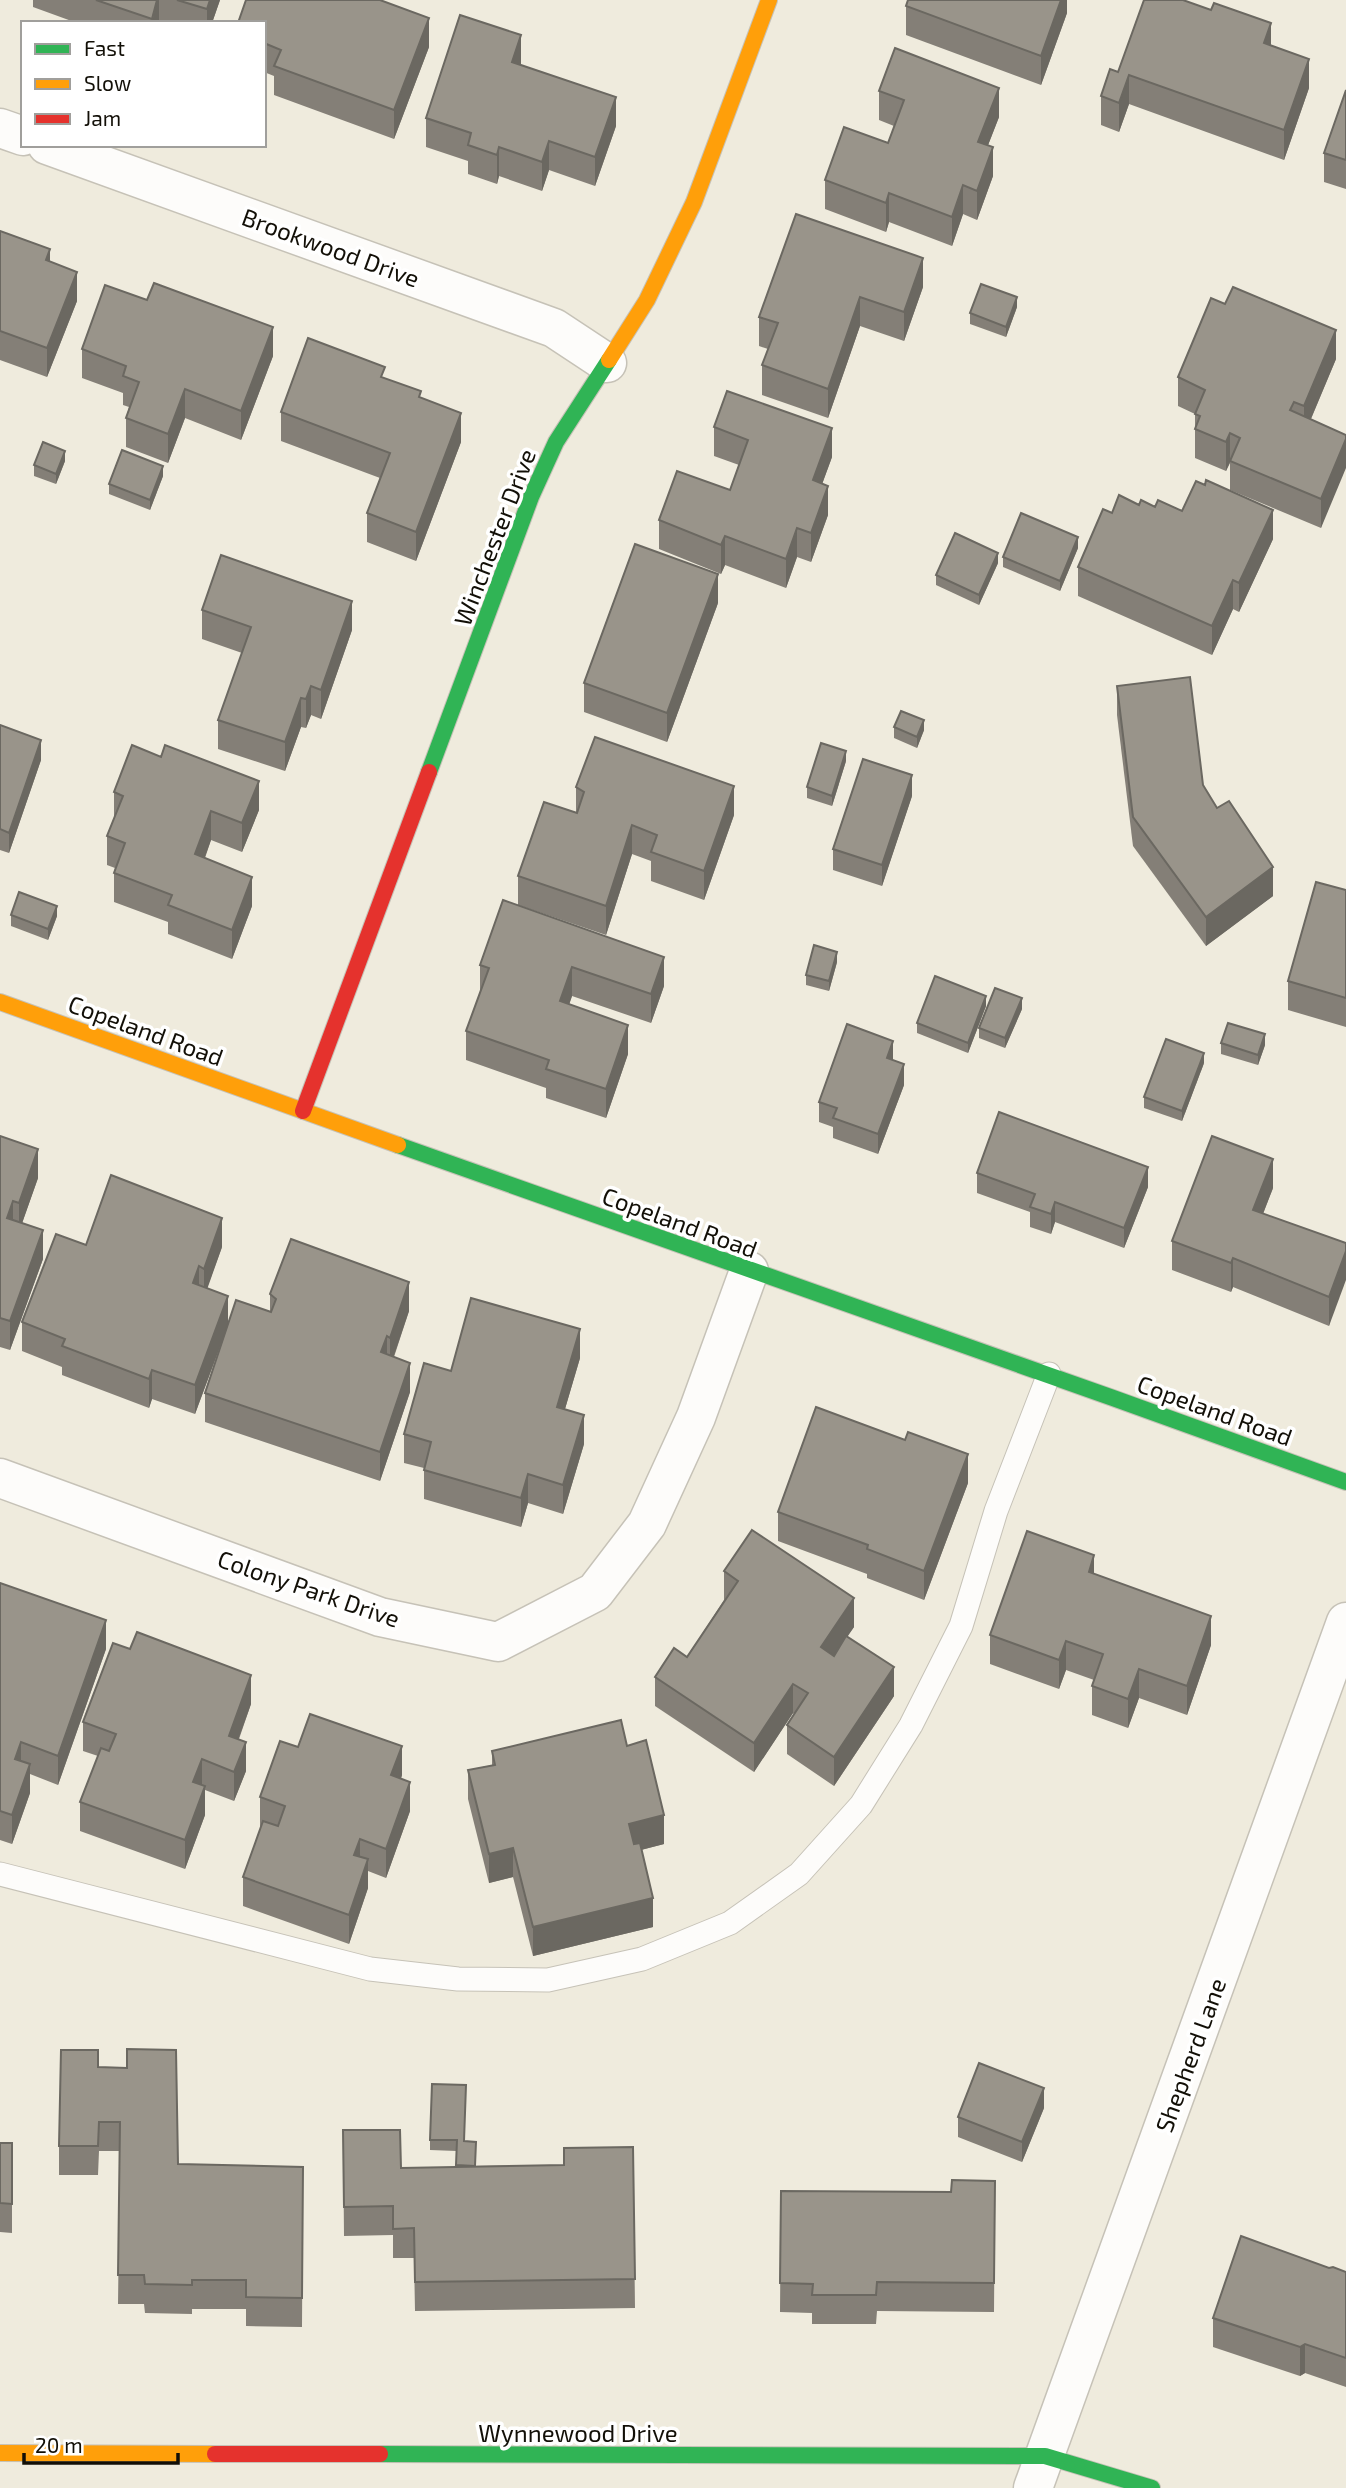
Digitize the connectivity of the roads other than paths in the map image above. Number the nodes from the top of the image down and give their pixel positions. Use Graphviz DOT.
graph roads {
  1 [pos="769,0"];
  2 [pos="0,128"];
  3 [pos="21,135"];
  4 [pos="53,147"];
  5 [pos="607,363"];
  6 [pos="0,1002"];
  7 [pos="303,1111"];
  8 [pos="749,1270"];
  9 [pos="1049,1374"];
  10 [pos="0,1478"];
  11 [pos="1346,1482"];
  12 [pos="1346,1622"];
  13 [pos="0,1874"];
  14 [pos="0,2454"];
  15 [pos="1039,2472"];
  16 [pos="1152,2488"];
  1 -- 5 [label="street, Winchester Drive"];
  2 -- 3 [label="street"];
  4 -- 5 [label="street, Brookwood Drive"];
  5 -- 7 [label="street, Winchester Drive"];
  6 -- 7 [label="street, Copeland Road"];
  7 -- 8 [label="street, Copeland Road"];
  8 -- 9 [label="street, Copeland Road"];
  8 -- 10 [label="street, Colony Park Drive"];
  9 -- 11 [label="street, Copeland Road"];
  9 -- 13 [label="lane"];
  12 -- 15 [label="street, Shepherd Lane"];
  14 -- 15 [label="street, Wynnewood Drive"];
  15 -- 16 [label="street, Wynnewood Drive"];
}
